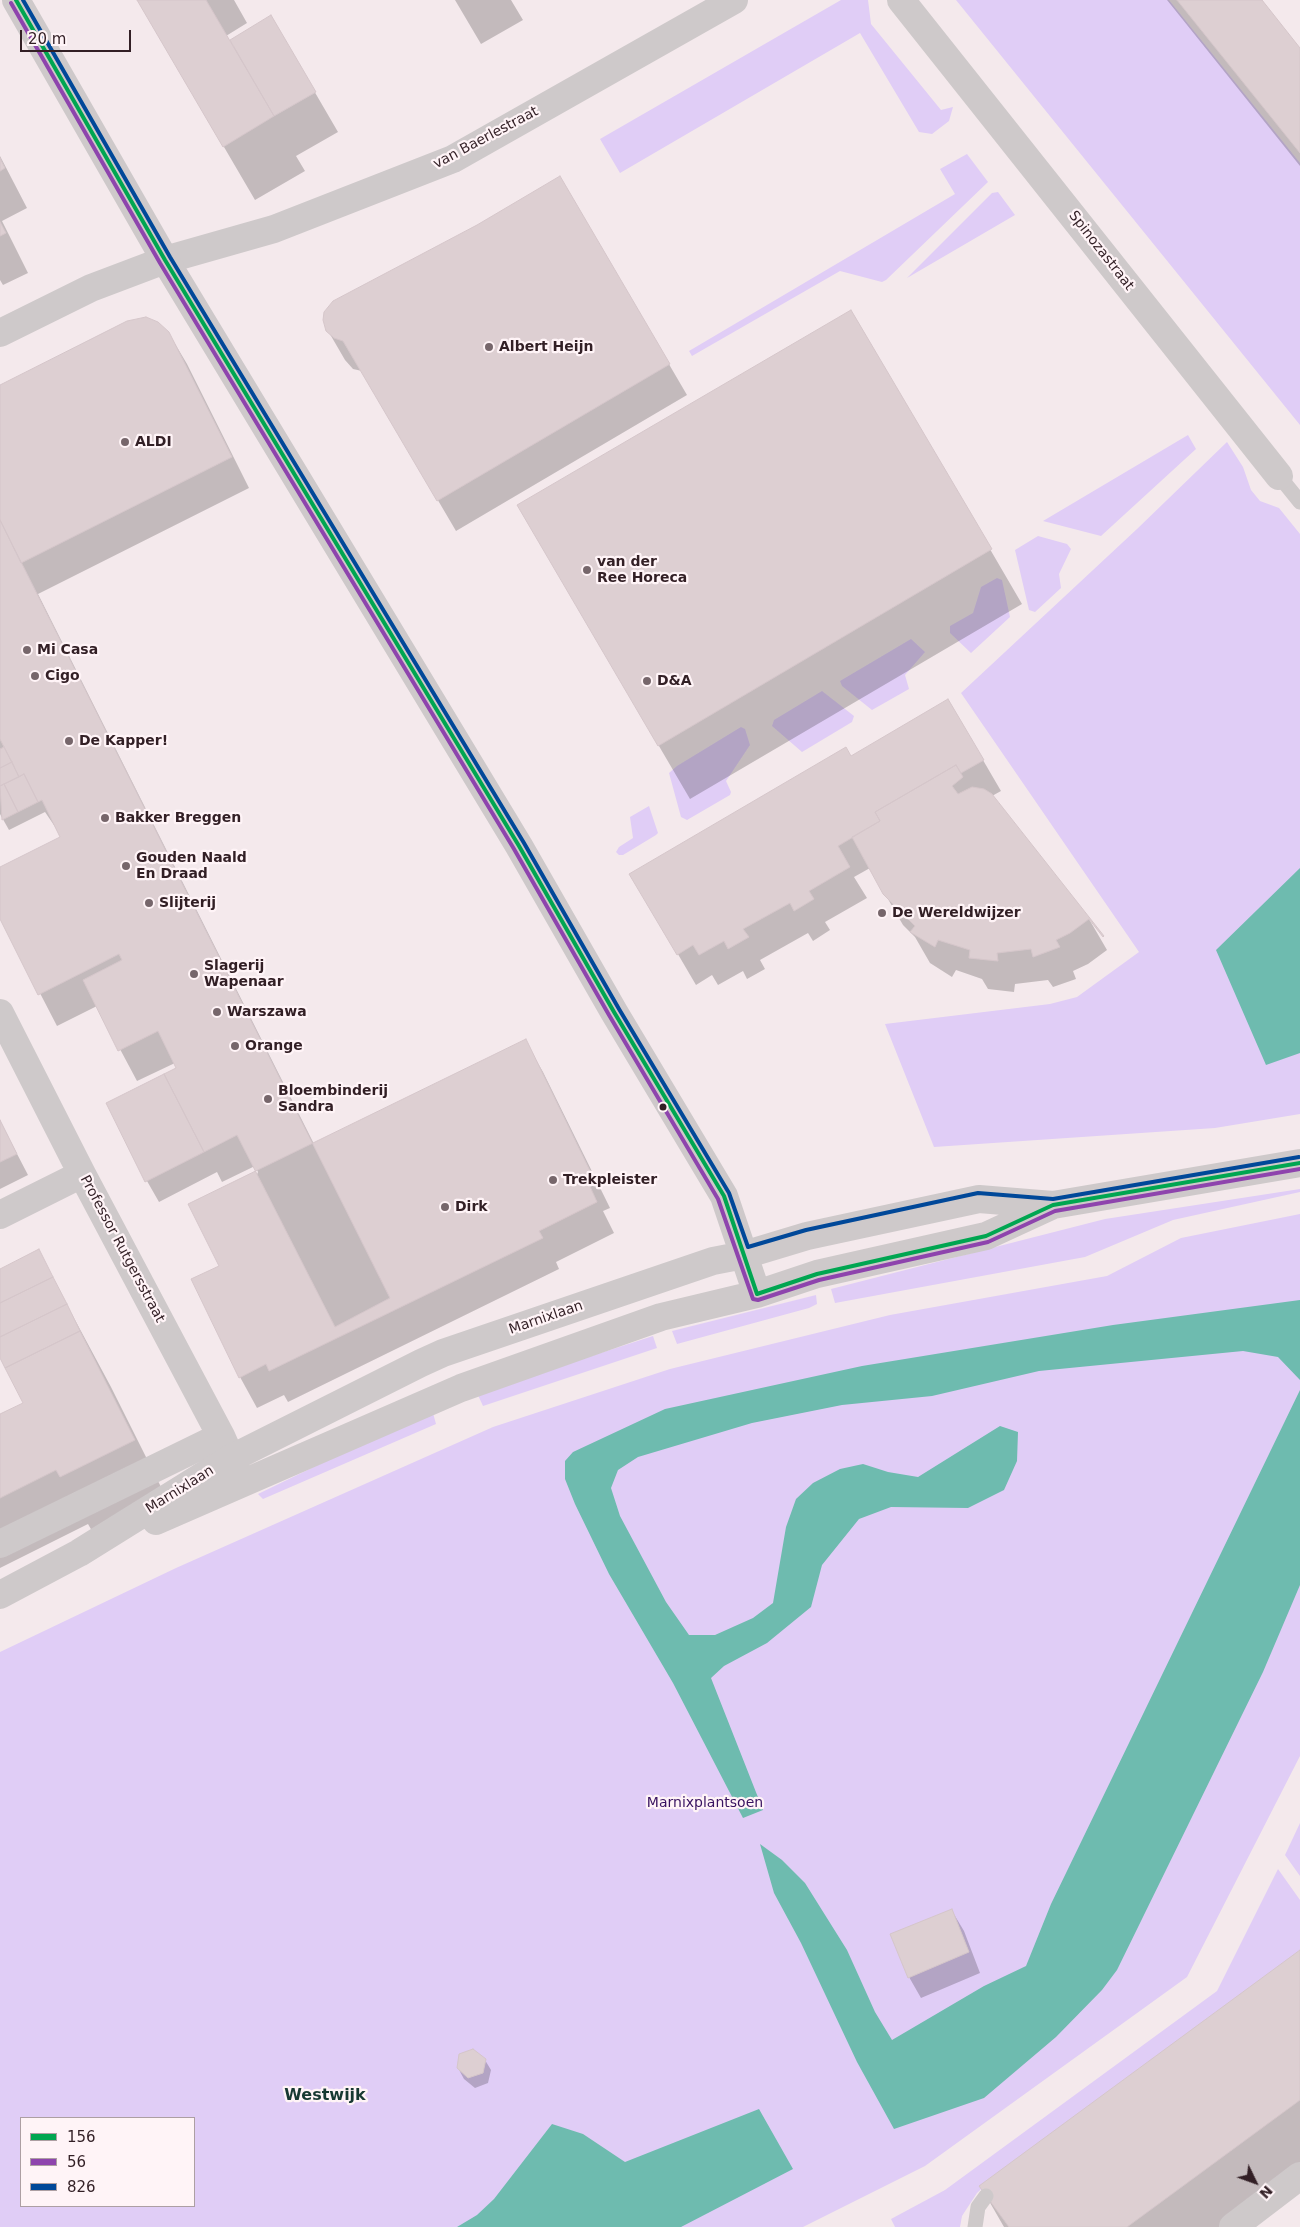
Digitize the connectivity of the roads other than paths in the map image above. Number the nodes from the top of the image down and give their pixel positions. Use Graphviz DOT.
graph roads {
  1 [pos="16,0"];
  2 [pos="734,0"];
  3 [pos="901,0"];
  4 [pos="165,260"];
  5 [pos="0,333"];
  6 [pos="1279,476"];
  7 [pos="1300,502"];
  8 [pos="0,1013"];
  9 [pos="1300,1163"];
  10 [pos="82,1174"];
  11 [pos="1053,1205"];
  12 [pos="0,1215"];
  13 [pos="744,1255"];
  14 [pos="757,1294"];
  15 [pos="225,1448"];
  16 [pos="242,1484"];
  17 [pos="0,1544"];
  18 [pos="79,1553"];
  19 [pos="0,1595"];
  20 [pos="1300,2176"];
  21 [pos="986,2196"];
  22 [pos="975,2227"];
  23 [pos="1233,2227"];
  1 -- 4 [label="street"];
  2 -- 4 [label="street, van Baerlestraat"];
  3 -- 6 [label="street, Spinozastraat"];
  4 -- 5 [label="street, van Baerlestraat"];
  4 -- 13 [label="street"];
  6 -- 7 [label="lane, Spinozastraat"];
  8 -- 10 [label="street, Professor Rutgersstraat"];
  9 -- 11 [label="street, Marnixlaan"];
  10 -- 12 [label="street"];
  10 -- 15 [label="street, Professor Rutgersstraat"];
  11 -- 13 [label="street, Marnixlaan"];
  11 -- 14 [label="street, Marnixlaan"];
  13 -- 14 [label="street"];
  13 -- 15 [label="street, Marnixlaan"];
  14 -- 16 [label="street, Marnixlaan"];
  15 -- 16 [label="street, Professor Rutgersstraat"];
  15 -- 17 [label="street, Marnixlaan"];
  15 -- 18 [label="street, Marnixlaan"];
  16 -- 18 [label="street, Marnixlaan"];
  18 -- 19 [label="street, Marnixlaan"];
  20 -- 23 [label="street"];
  21 -- 22 [label="lane"];
}
